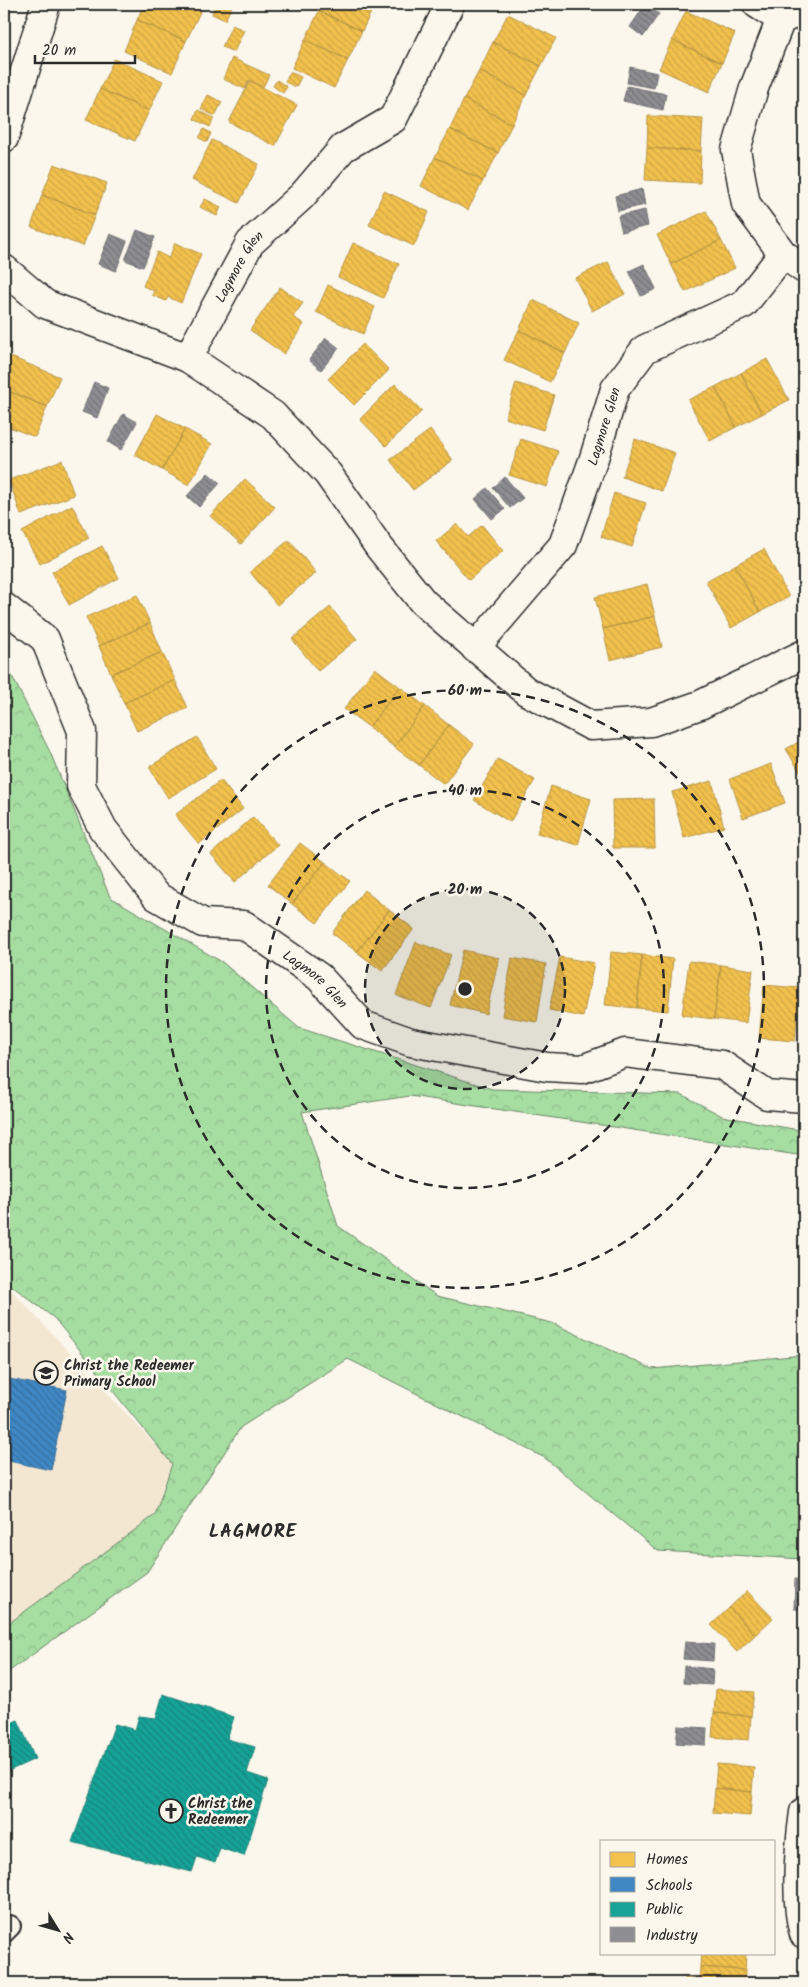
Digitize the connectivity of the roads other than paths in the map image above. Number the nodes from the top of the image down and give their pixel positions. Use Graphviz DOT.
graph roads {
  1 [pos="46,4"];
  2 [pos="450,4"];
  3 [pos="756,4"];
  4 [pos="793,15"];
  5 [pos="4,138"];
  6 [pos="794,261"];
  7 [pos="4,268"];
  8 [pos="188,358"];
  9 [pos="4,607"];
  10 [pos="475,648"];
  11 [pos="804,654"];
  12 [pos="804,1098"];
  13 [pos="804,1812"];
  14 [pos="804,1934"];
  1 -- 5 [label="street"];
  2 -- 8 [label="street, Lagmore Glen"];
  3 -- 4 [label="street, Lagmore Glen"];
  4 -- 6 [label="street, Lagmore Glen"];
  6 -- 10 [label="street, Lagmore Glen"];
  7 -- 8 [label="street"];
  8 -- 10 [label="street"];
  9 -- 12 [label="street, Lagmore Glen"];
  10 -- 11 [label="street"];
  13 -- 14 [label="street"];
}
